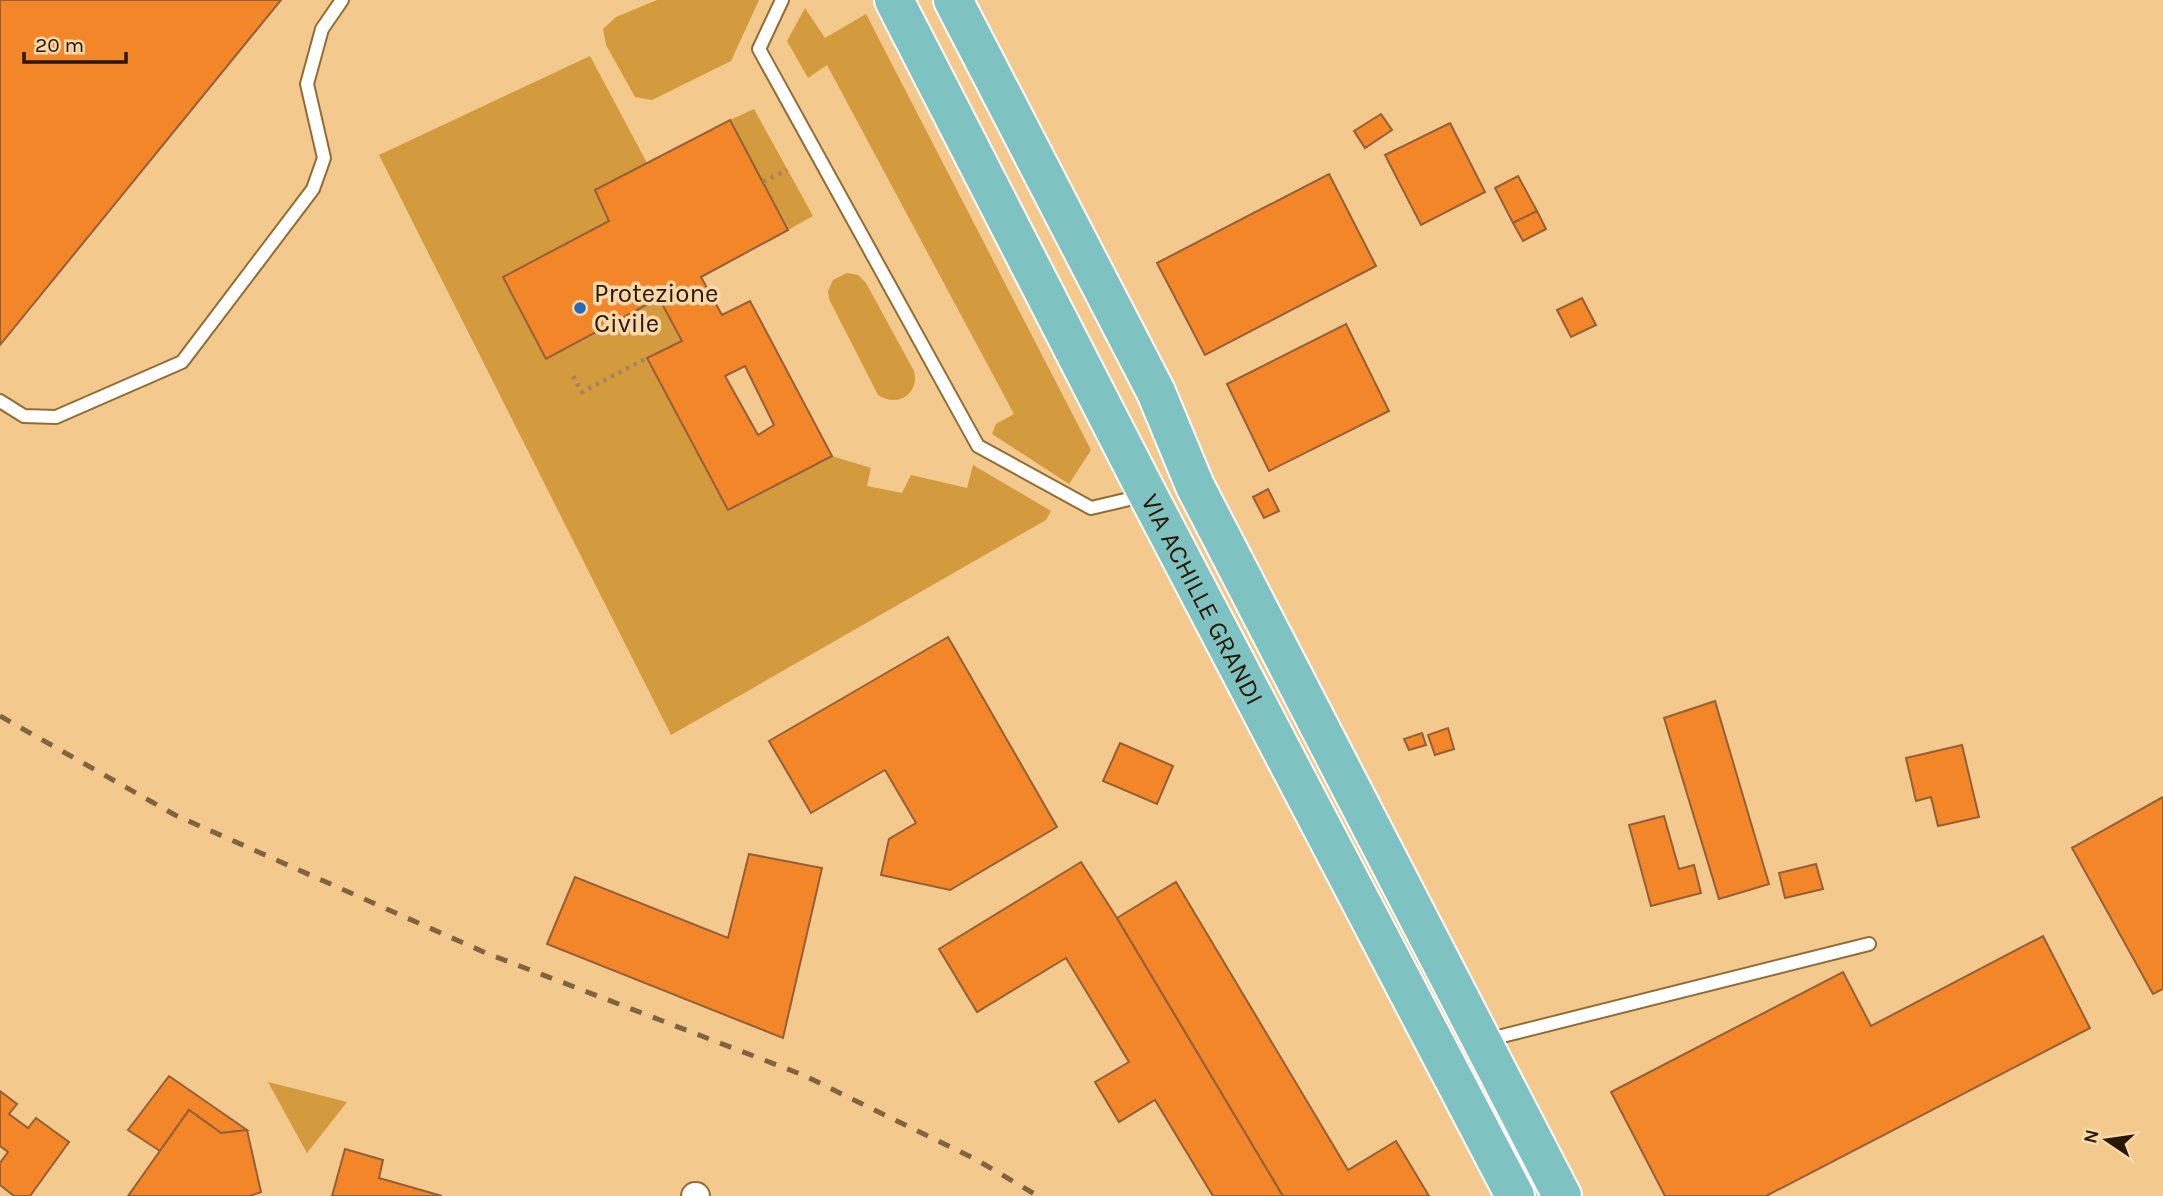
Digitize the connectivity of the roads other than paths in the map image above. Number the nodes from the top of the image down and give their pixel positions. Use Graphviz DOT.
graph roads {
  1 [pos="342,0"];
  2 [pos="782,0"];
  3 [pos="894,0"];
  4 [pos="932,0"];
  5 [pos="953,0"];
  6 [pos="0,401"];
  7 [pos="1195,486"];
  8 [pos="1148,495"];
  9 [pos="1869,944"];
  10 [pos="1482,1041"];
  11 [pos="1515,1196"];
  12 [pos="1562,1196"];
  1 -- 6 [label="lane"];
  2 -- 8 [label="lane"];
  3 -- 8 [label="main road, VIA ACHILLE GRANDI"];
  4 -- 7 [label="main road, VIA ACHILLE GRANDI"];
  5 -- 7 [label="main road, VIA ACHILLE GRANDI"];
  7 -- 10 [label="main road, VIA ACHILLE GRANDI"];
  8 -- 11 [label="main road, VIA ACHILLE GRANDI"];
  9 -- 10 [label="lane"];
  10 -- 12 [label="main road, VIA ACHILLE GRANDI"];
}
